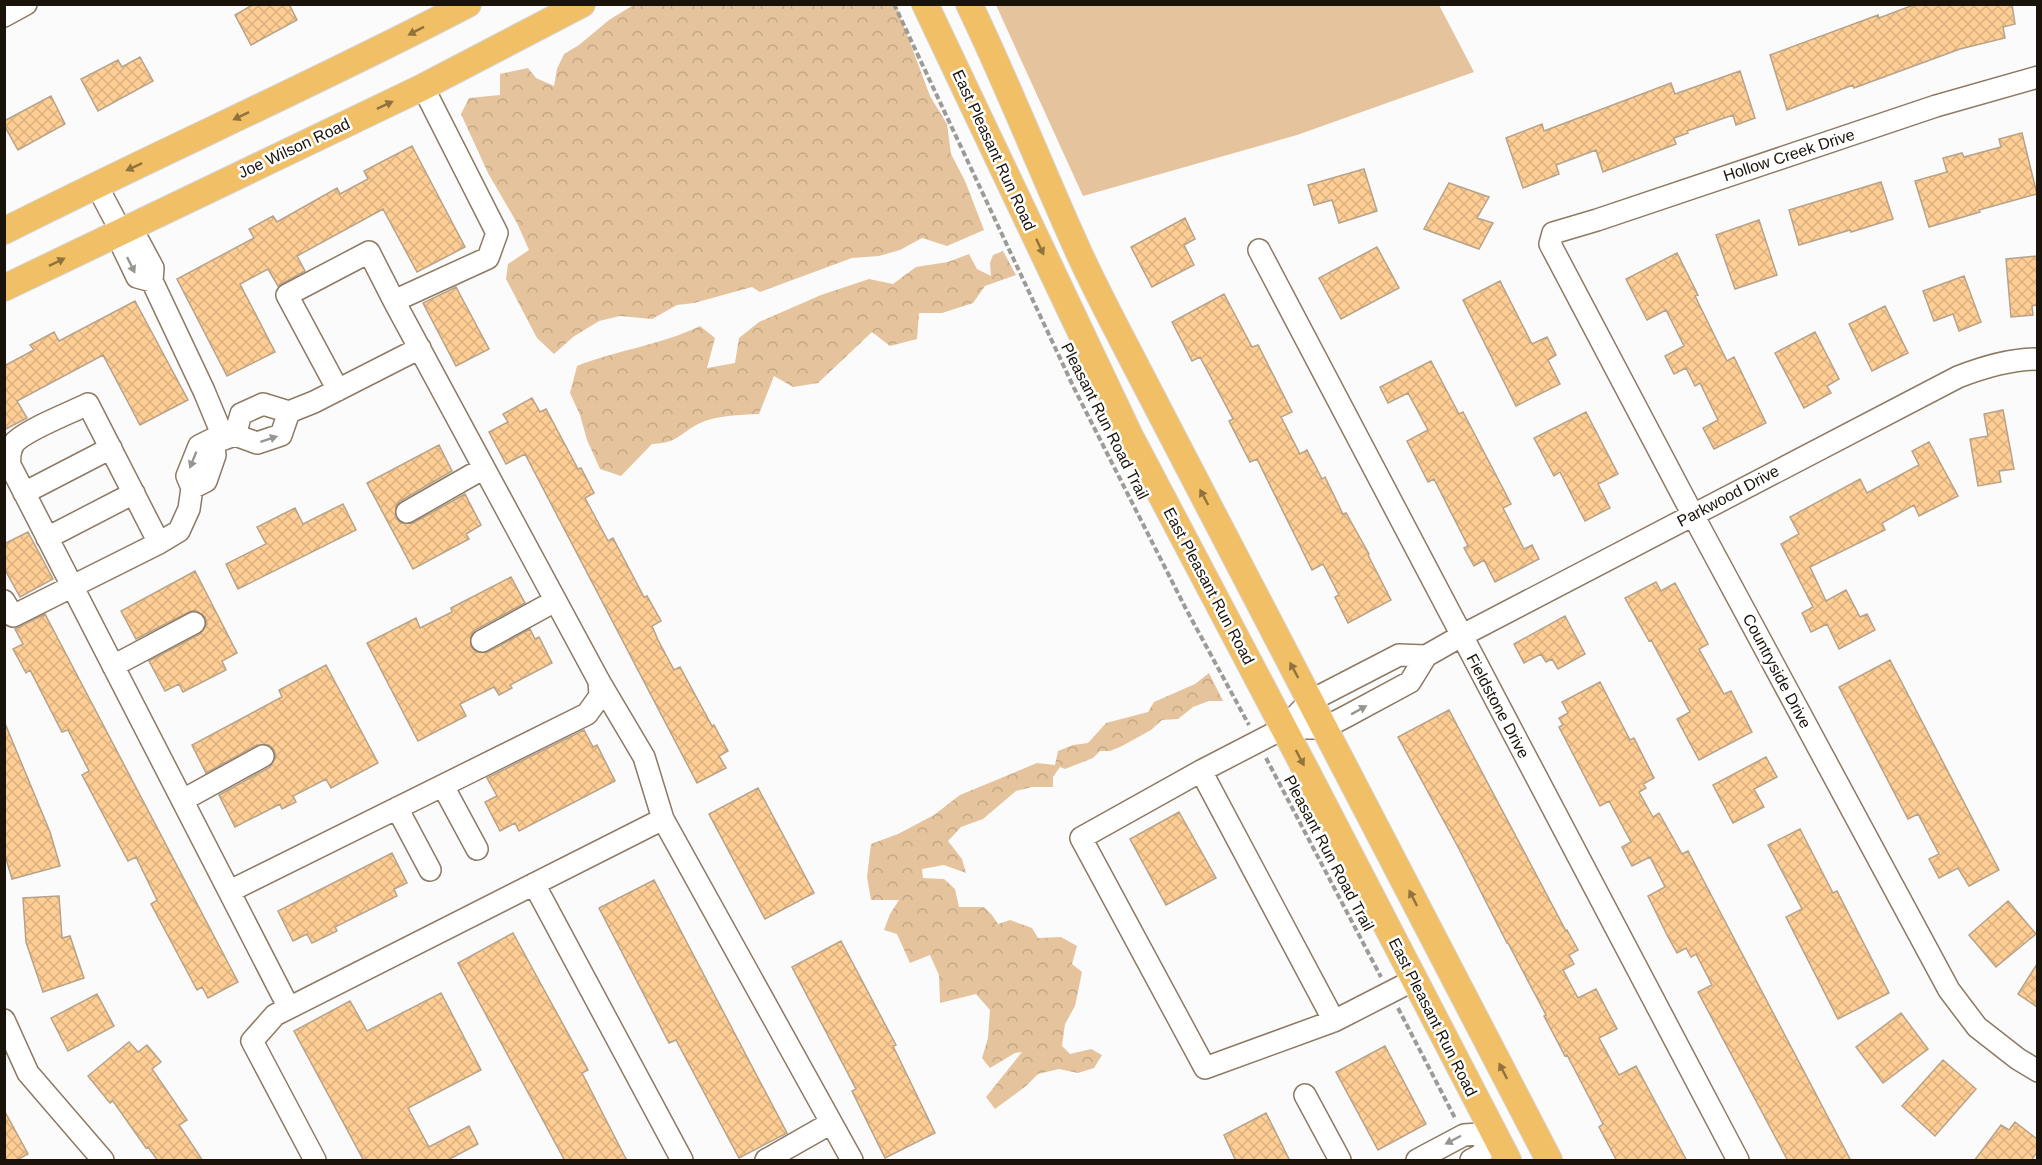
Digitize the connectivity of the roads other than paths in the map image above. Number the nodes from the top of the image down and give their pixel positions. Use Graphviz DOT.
graph roads {
  1 [pos="26,4"];
  2 [pos="468,4"];
  3 [pos="582,4"];
  4 [pos="925,4"];
  5 [pos="969,4"];
  6 [pos="4,16"];
  7 [pos="2037,77"];
  8 [pos="423,87"];
  9 [pos="96,184"];
  10 [pos="4,231"];
  11 [pos="123,234"];
  12 [pos="1550,244"];
  13 [pos="1259,250"];
  14 [pos="4,288"];
  15 [pos="394,301"];
  16 [pos="420,348"];
  17 [pos="2037,358"];
  18 [pos="338,390"];
  19 [pos="289,412"];
  20 [pos="224,438"];
  21 [pos="111,448"];
  22 [pos="484,468"];
  23 [pos="24,494"];
  24 [pos="134,494"];
  25 [pos="407,512"];
  26 [pos="1693,515"];
  27 [pos="47,538"];
  28 [pos="159,543"];
  29 [pos="72,588"];
  30 [pos="4,601"];
  31 [pos="555,601"];
  32 [pos="194,623"];
  33 [pos="1461,636"];
  34 [pos="482,641"];
  35 [pos="1426,656"];
  36 [pos="113,666"];
  37 [pos="599,681"];
  38 [pos="1310,701"];
  39 [pos="1284,728"];
  40 [pos="1324,728"];
  41 [pos="263,756"];
  42 [pos="1201,771"];
  43 [pos="443,786"];
  44 [pos="183,800"];
  45 [pos="397,808"];
  46 [pos="663,819"];
  47 [pos="477,849"];
  48 [pos="430,870"];
  49 [pos="534,884"];
  50 [pos="230,891"];
  51 [pos="1414,980"];
  52 [pos="289,1008"];
  53 [pos="4,1020"];
  54 [pos="1334,1021"];
  55 [pos="2037,1071"];
  56 [pos="1305,1095"];
  57 [pos="1525,1115"];
  58 [pos="831,1123"];
  59 [pos="1493,1133"];
  60 [pos="103,1161"];
  61 [pos="315,1161"];
  62 [pos="682,1161"];
  63 [pos="766,1161"];
  64 [pos="852,1161"];
  65 [pos="1340,1161"];
  66 [pos="1417,1161"];
  67 [pos="1471,1161"];
  68 [pos="1508,1161"];
  69 [pos="1549,1161"];
  70 [pos="1738,1161"];
  1 -- 6 [label="street"];
  2 -- 9 [label="main road, one-way"];
  3 -- 8 [label="main road, Joe Wilson Road"];
  4 -- 39 [label="main road, East Pleasant Run Road, one-way"];
  38 -- 5 [label="main road, one-way"];
  7 -- 12 [label="street, Hollow Creek Drive"];
  11 -- 8 [label="main road, Joe Wilson Road, one-way"];
  8 -- 15 [label="street"];
  9 -- 10 [label="main road"];
  9 -- 11 [label="street"];
  14 -- 11 [label="main road, Joe Wilson Road, one-way"];
  11 -- 20 [label="street"];
  12 -- 26 [label="street, Countryside Drive"];
  13 -- 33 [label="street, Fieldstone Drive"];
  15 -- 16 [label="street"];
  15 -- 18 [label="street"];
  16 -- 18 [label="street"];
  16 -- 22 [label="street"];
  17 -- 26 [label="street, Parkwood Drive"];
  18 -- 19 [label="street"];
  19 -- 20 [label="street"];
  20 -- 19 [label="street, one-way"];
  20 -- 28 [label="street"];
  21 -- 23 [label="street"];
  21 -- 23 [label="street"];
  21 -- 24 [label="street"];
  22 -- 25 [label="street"];
  22 -- 31 [label="street"];
  23 -- 27 [label="street"];
  24 -- 27 [label="street"];
  24 -- 28 [label="street"];
  26 -- 33 [label="street, Parkwood Drive"];
  26 -- 55 [label="street, Countryside Drive"];
  27 -- 29 [label="street"];
  28 -- 29 [label="street"];
  29 -- 30 [label="street"];
  29 -- 36 [label="street"];
  31 -- 34 [label="street"];
  31 -- 37 [label="street"];
  32 -- 36 [label="street"];
  33 -- 35 [label="street, Parkwood Drive"];
  33 -- 70 [label="street, Fieldstone Drive"];
  35 -- 38 [label="street, Parkwood Drive"];
  40 -- 35 [label="street, Parkwood Drive, one-way"];
  36 -- 44 [label="street"];
  37 -- 43 [label="street"];
  37 -- 46 [label="street"];
  38 -- 39 [label="street, Parkwood Drive"];
  38 -- 40 [label="main road"];
  39 -- 40 [label="street, Parkwood Drive"];
  39 -- 42 [label="street"];
  39 -- 51 [label="main road, East Pleasant Run Road, one-way"];
  57 -- 40 [label="main road, one-way"];
  41 -- 44 [label="street"];
  42 -- 54 [label="street"];
  42 -- 54 [label="street"];
  43 -- 45 [label="street"];
  43 -- 47 [label="street"];
  44 -- 50 [label="street"];
  45 -- 48 [label="street"];
  45 -- 50 [label="street"];
  46 -- 49 [label="street"];
  46 -- 58 [label="street"];
  49 -- 52 [label="street"];
  49 -- 62 [label="street"];
  50 -- 52 [label="street"];
  51 -- 54 [label="street"];
  51 -- 59 [label="main road, East Pleasant Run Road"];
  52 -- 61 [label="street"];
  53 -- 60 [label="street"];
  56 -- 65 [label="street"];
  57 -- 59 [label="main road"];
  57 -- 69 [label="main road"];
  58 -- 63 [label="street"];
  58 -- 64 [label="street"];
  59 -- 66 [label="street, one-way"];
  59 -- 67 [label="street"];
  59 -- 68 [label="main road, East Pleasant Run Road"];
}
